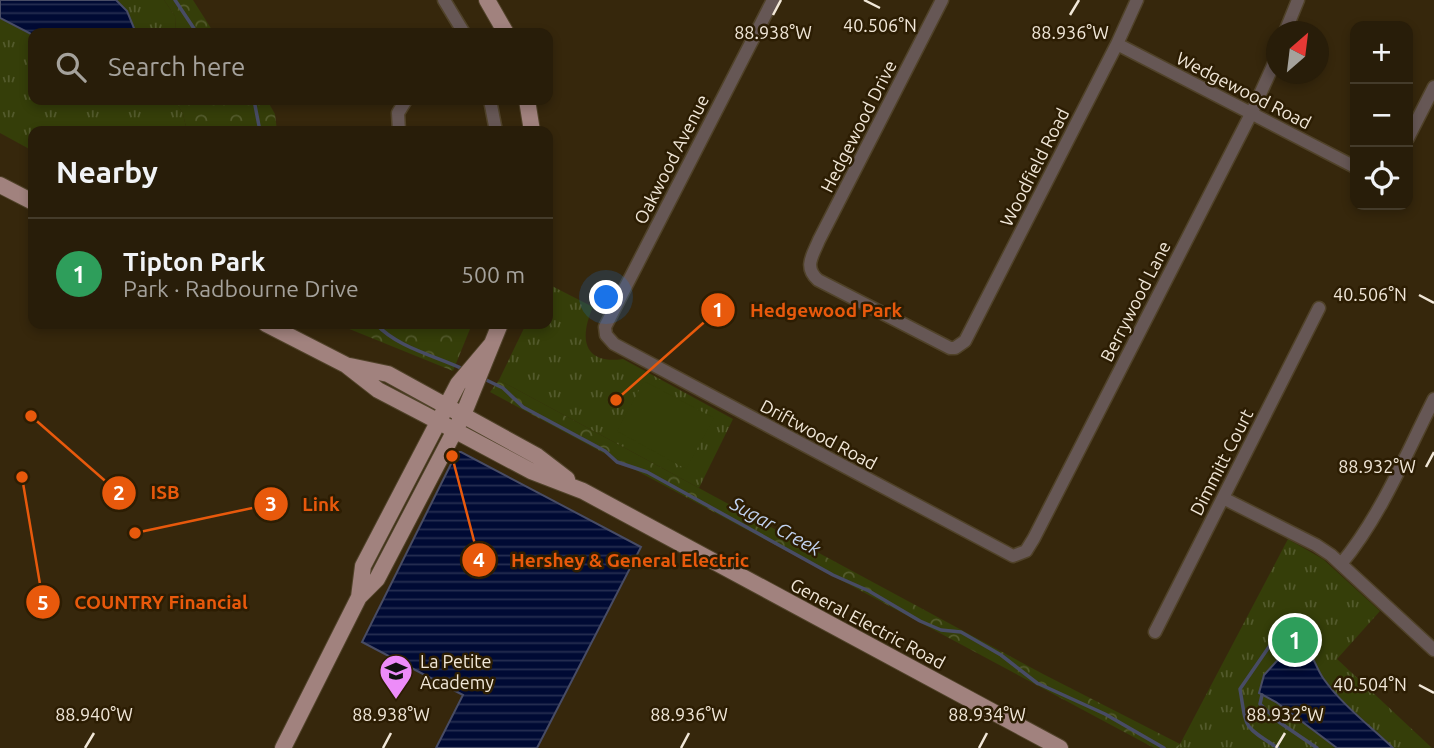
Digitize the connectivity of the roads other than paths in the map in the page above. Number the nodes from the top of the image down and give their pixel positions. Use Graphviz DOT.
graph roads {
  1 [pos="444,0"];
  2 [pos="487,0"];
  3 [pos="773,0"];
  4 [pos="942,0"];
  5 [pos="1137,0"];
  6 [pos="1298,0"];
  7 [pos="1289,21"];
  8 [pos="461,28"];
  9 [pos="503,28"];
  10 [pos="1117,44"];
  11 [pos="1266,81"];
  12 [pos="1434,87"];
  13 [pos="402,105"];
  14 [pos="491,105"];
  15 [pos="528,105"];
  16 [pos="1251,114"];
  17 [pos="398,126"];
  18 [pos="495,126"];
  19 [pos="531,126"];
  20 [pos="1413,128"];
  21 [pos="1350,164"];
  22 [pos="0,185"];
  23 [pos="28,199"];
  24 [pos="1319,308"];
  25 [pos="277,329"];
  26 [pos="498,329"];
  27 [pos="606,335"];
  28 [pos="491,345"];
  29 [pos="958,347"];
  30 [pos="346,365"];
  31 [pos="1434,399"];
  32 [pos="447,405"];
  33 [pos="463,415"];
  34 [pos="439,422"];
  35 [pos="455,431"];
  36 [pos="583,491"];
  37 [pos="1223,498"];
  38 [pos="1020,555"];
  39 [pos="1341,564"];
  40 [pos="359,597"];
  41 [pos="1156,632"];
  42 [pos="1434,650"];
  43 [pos="283,748"];
  44 [pos="1060,748"];
  1 -- 8 [label="street"];
  2 -- 9 [label="main road"];
  3 -- 27 [label="street, Oakwood Avenue"];
  4 -- 29 [label="street, Hedgewood Drive"];
  5 -- 10 [label="street, Woodfield Road"];
  6 -- 7 [label="street"];
  10 -- 16 [label="street, Wedgewood Road"];
  10 -- 29 [label="street, Woodfield Road"];
  11 -- 16 [label="street, Berrywood Lane"];
  12 -- 20 [label="street"];
  13 -- 17 [label="street"];
  14 -- 18 [label="street"];
  15 -- 19 [label="main road"];
  16 -- 21 [label="street, Wedgewood Road"];
  16 -- 38 [label="street, Berrywood Lane"];
  22 -- 23 [label="main road"];
  24 -- 37 [label="street, Dimmitt Court"];
  25 -- 30 [label="main road, General Electric Road"];
  26 -- 28 [label="main road"];
  27 -- 38 [label="street, Driftwood Road"];
  28 -- 32 [label="main road"];
  28 -- 33 [label="main road"];
  30 -- 32 [label="main road, General Electric Road"];
  30 -- 34 [label="main road, General Electric Road"];
  31 -- 39 [label="street"];
  32 -- 33 [label="main road, General Electric Road"];
  32 -- 34 [label="main road"];
  33 -- 35 [label="main road"];
  33 -- 36 [label="main road, General Electric Road"];
  34 -- 35 [label="main road, General Electric Road"];
  34 -- 40 [label="main road"];
  35 -- 36 [label="main road, General Electric Road"];
  35 -- 40 [label="main road"];
  36 -- 44 [label="main road, General Electric Road"];
  37 -- 39 [label="street"];
  37 -- 41 [label="street, Dimmitt Court"];
  39 -- 42 [label="street"];
  40 -- 43 [label="main road"];
}
